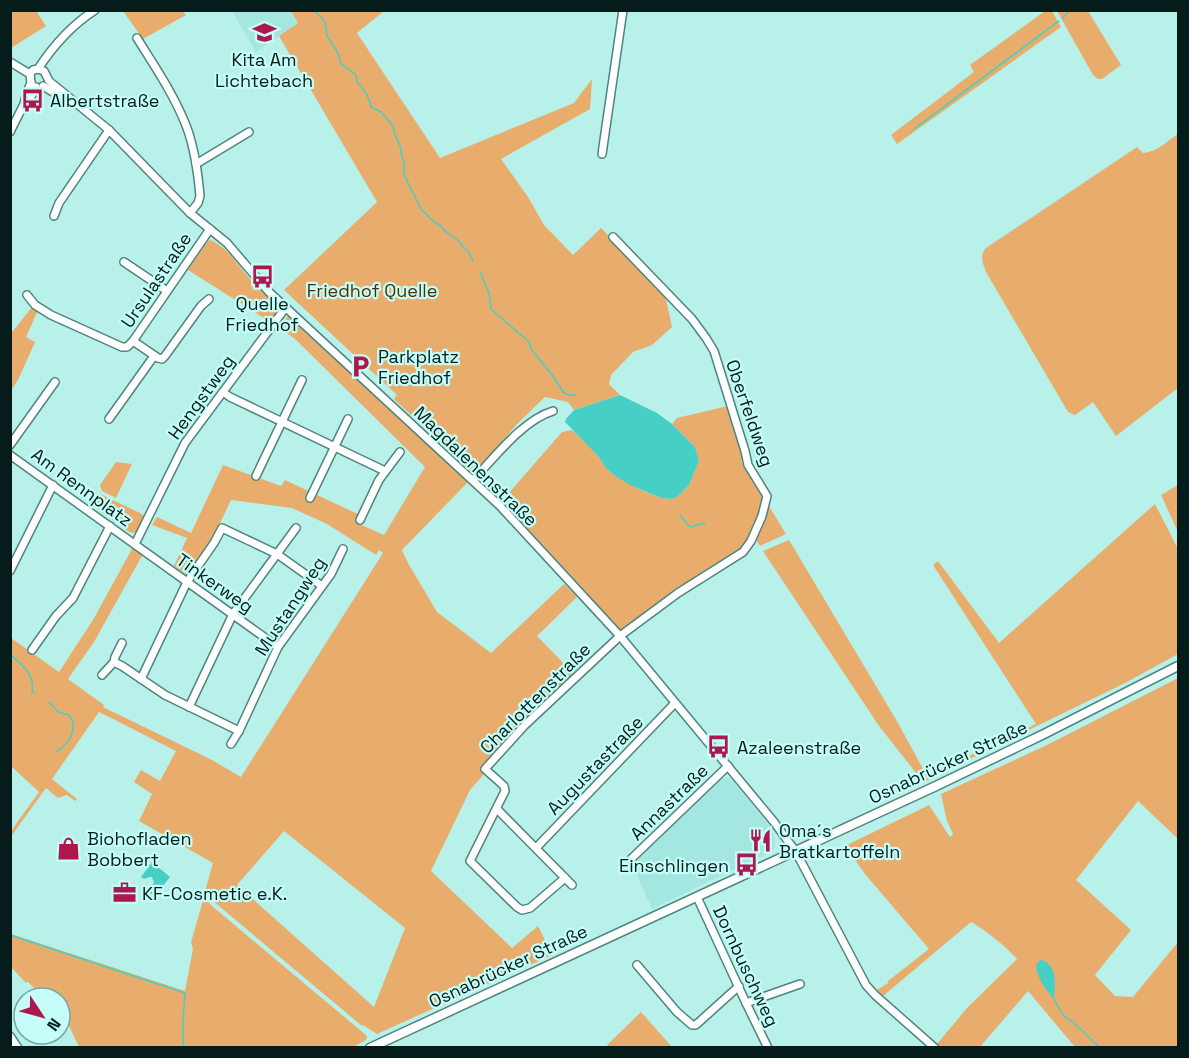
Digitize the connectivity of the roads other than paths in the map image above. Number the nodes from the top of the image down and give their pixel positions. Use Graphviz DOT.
graph roads {
  1 [pos="95,10"];
  2 [pos="623,10"];
  3 [pos="137,38"];
  4 [pos="10,62"];
  5 [pos="43,73"];
  6 [pos="30,74"];
  7 [pos="37,85"];
  8 [pos="79,106"];
  9 [pos="109,130"];
  10 [pos="10,132"];
  11 [pos="249,132"];
  12 [pos="602,154"];
  13 [pos="196,164"];
  14 [pos="190,213"];
  15 [pos="54,216"];
  16 [pos="210,229"];
  17 [pos="613,237"];
  18 [pos="124,262"];
  19 [pos="167,291"];
  20 [pos="27,295"];
  21 [pos="209,299"];
  22 [pos="286,307"];
  23 [pos="133,341"];
  24 [pos="154,356"];
  25 [pos="302,380"];
  26 [pos="55,382"];
  27 [pos="223,392"];
  28 [pos="553,411"];
  29 [pos="109,419"];
  30 [pos="348,419"];
  31 [pos="282,422"];
  32 [pos="10,445"];
  33 [pos="334,446"];
  34 [pos="400,452"];
  35 [pos="10,454"];
  36 [pos="385,471"];
  37 [pos="256,476"];
  38 [pos="473,480"];
  39 [pos="53,485"];
  40 [pos="310,498"];
  41 [pos="360,520"];
  42 [pos="110,526"];
  43 [pos="296,528"];
  44 [pos="135,544"];
  45 [pos="343,549"];
  46 [pos="277,554"];
  47 [pos="10,571"];
  48 [pos="187,582"];
  49 [pos="322,586"];
  50 [pos="233,614"];
  51 [pos="620,636"];
  52 [pos="122,643"];
  53 [pos="279,646"];
  54 [pos="32,650"];
  55 [pos="114,662"];
  56 [pos="1179,666"];
  57 [pos="102,675"];
  58 [pos="141,679"];
  59 [pos="675,703"];
  60 [pos="189,707"];
  61 [pos="239,731"];
  62 [pos="231,744"];
  63 [pos="728,766"];
  64 [pos="497,809"];
  65 [pos="536,848"];
  66 [pos="796,852"];
  67 [pos="631,859"];
  68 [pos="565,878"];
  69 [pos="572,885"];
  70 [pos="697,897"];
  71 [pos="637,965"];
  72 [pos="800,984"];
  73 [pos="739,987"];
  74 [pos="746,1003"];
  75 [pos="10,1036"];
  76 [pos="18,1047"];
  77 [pos="370,1047"];
  78 [pos="768,1047"];
  79 [pos="934,1047"];
  1 -- 5 [label="street"];
  2 -- 12 [label="street"];
  3 -- 13 [label="street"];
  4 -- 6 [label="street"];
  5 -- 6 [label="street"];
  5 -- 7 [label="street"];
  5 -- 8 [label="street, Magdalenenstraße"];
  6 -- 7 [label="street"];
  7 -- 8 [label="street, Magdalenenstraße"];
  7 -- 10 [label="street"];
  8 -- 9 [label="street, Magdalenenstraße"];
  9 -- 14 [label="street, Magdalenenstraße"];
  9 -- 15 [label="street"];
  11 -- 13 [label="street"];
  13 -- 14 [label="street"];
  14 -- 16 [label="street, Magdalenenstraße"];
  16 -- 19 [label="street, Ursulastraße"];
  16 -- 22 [label="street, Magdalenenstraße"];
  17 -- 51 [label="street, Oberfeldweg"];
  18 -- 19 [label="street"];
  19 -- 23 [label="street, Ursulastraße"];
  20 -- 23 [label="street, Ursulastraße"];
  21 -- 24 [label="street"];
  22 -- 27 [label="street, Hengstweg"];
  22 -- 38 [label="street, Magdalenenstraße"];
  23 -- 24 [label="street"];
  24 -- 29 [label="street"];
  25 -- 31 [label="street"];
  26 -- 32 [label="street"];
  27 -- 31 [label="street"];
  27 -- 44 [label="street, Hengstweg"];
  28 -- 38 [label="street"];
  30 -- 33 [label="street"];
  31 -- 33 [label="street"];
  31 -- 37 [label="street"];
  33 -- 36 [label="street"];
  33 -- 40 [label="street"];
  34 -- 36 [label="street"];
  35 -- 39 [label="street, Am Rennplatz"];
  36 -- 41 [label="street"];
  38 -- 51 [label="street, Magdalenenstraße"];
  39 -- 42 [label="street, Am Rennplatz"];
  39 -- 47 [label="street"];
  42 -- 44 [label="street, Am Rennplatz"];
  42 -- 54 [label="street"];
  43 -- 46 [label="street"];
  44 -- 48 [label="street, Tinkerweg"];
  45 -- 49 [label="street, Mustangweg"];
  46 -- 48 [label="street"];
  46 -- 49 [label="street"];
  46 -- 50 [label="street"];
  48 -- 50 [label="street, Tinkerweg"];
  48 -- 58 [label="street"];
  49 -- 53 [label="street, Mustangweg"];
  50 -- 53 [label="street, Tinkerweg"];
  50 -- 60 [label="street"];
  51 -- 59 [label="street, Magdalenenstraße"];
  51 -- 64 [label="street, Charlottenstraße"];
  52 -- 55 [label="street"];
  53 -- 61 [label="street, Mustangweg"];
  55 -- 57 [label="street"];
  55 -- 58 [label="street"];
  56 -- 66 [label="main road, Osnabrücker Straße"];
  58 -- 60 [label="street"];
  59 -- 63 [label="street, Magdalenenstraße"];
  59 -- 65 [label="street, Augustastraße"];
  60 -- 61 [label="street"];
  61 -- 62 [label="street, Mustangweg"];
  63 -- 66 [label="street, Magdalenenstraße"];
  63 -- 67 [label="street, Annastraße"];
  64 -- 65 [label="street"];
  64 -- 68 [label="street, Charlottenstraße"];
  65 -- 68 [label="street"];
  66 -- 70 [label="main road, Osnabrücker Straße"];
  66 -- 79 [label="street"];
  68 -- 69 [label="street"];
  70 -- 73 [label="street, Dornbuschweg"];
  70 -- 77 [label="main road, Osnabrücker Straße"];
  71 -- 73 [label="street"];
  72 -- 74 [label="street"];
  73 -- 74 [label="street, Dornbuschweg"];
  74 -- 78 [label="street, Dornbuschweg"];
  75 -- 76 [label="street"];
}
